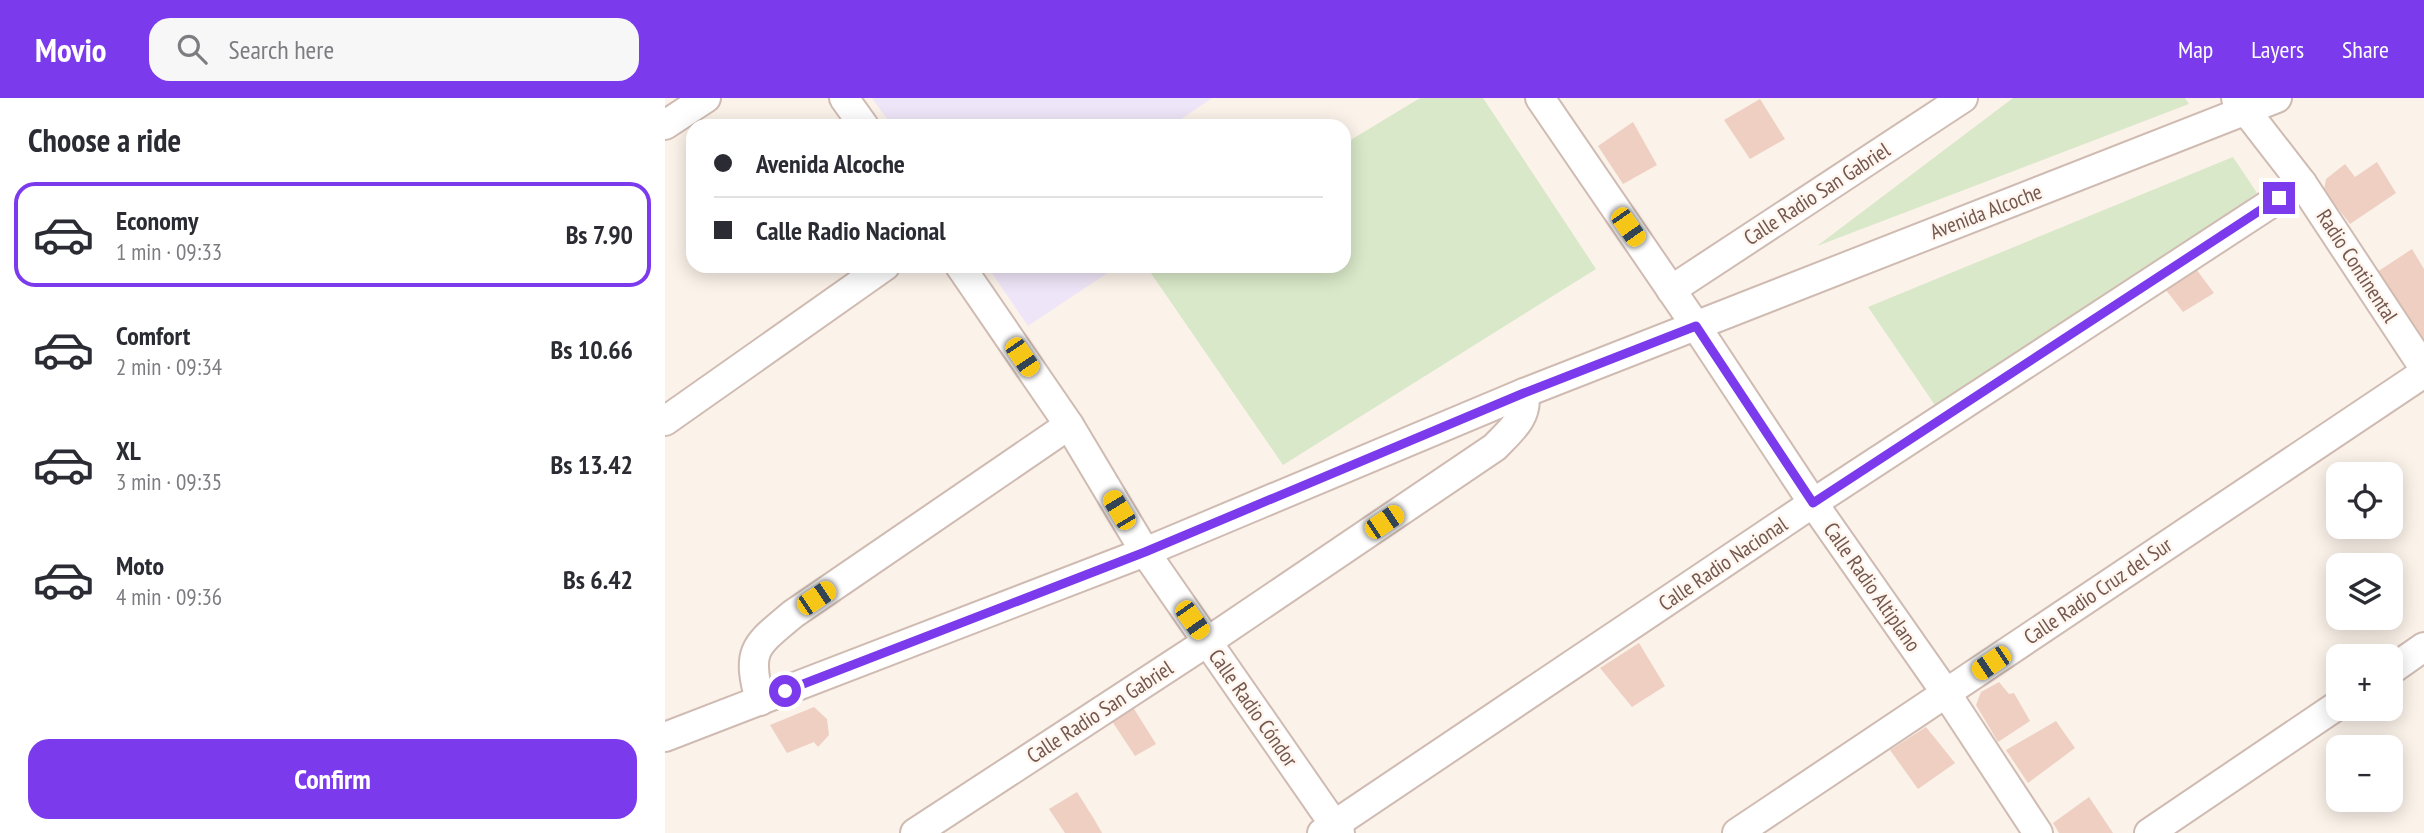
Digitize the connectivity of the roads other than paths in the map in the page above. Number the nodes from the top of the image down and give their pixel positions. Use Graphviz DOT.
graph roads {
  1 [pos="706,98"];
  2 [pos="844,98"];
  3 [pos="1963,98"];
  4 [pos="2277,98"];
  5 [pos="1542,99"];
  6 [pos="2240,104"];
  7 [pos="859,119"];
  8 [pos="665,125"];
  9 [pos="2302,183"];
  10 [pos="875,273"];
  11 [pos="965,273"];
  12 [pos="1671,290"];
  13 [pos="1696,326"];
  14 [pos="2424,371"];
  15 [pos="1524,393"];
  16 [pos="665,421"];
  17 [pos="1069,425"];
  18 [pos="1813,503"];
  19 [pos="1145,552"];
  20 [pos="1207,642"];
  21 [pos="2424,647"];
  22 [pos="2403,662"];
  23 [pos="1946,693"];
  24 [pos="760,701"];
  25 [pos="2326,713"];
  26 [pos="665,737"];
  27 [pos="1332,830"];
  28 [pos="915,833"];
  29 [pos="1737,833"];
  30 [pos="2038,833"];
  31 [pos="2149,833"];
  1 -- 8 [label="street"];
  2 -- 7 [label="street"];
  3 -- 12 [label="street, Calle Radio San Gabriel"];
  4 -- 6 [label="street, Avenida Alcoche"];
  5 -- 12 [label="street, Calle Radio Altiplano"];
  6 -- 9 [label="street, Radio Continental"];
  6 -- 13 [label="street, Avenida Alcoche"];
  9 -- 14 [label="street, Radio Continental"];
  9 -- 18 [label="street, Calle Radio Nacional"];
  10 -- 16 [label="street"];
  11 -- 17 [label="street, Calle Radio Cóndor"];
  12 -- 13 [label="street, Calle Radio Altiplano"];
  13 -- 15 [label="street"];
  13 -- 18 [label="street, Calle Radio Altiplano"];
  14 -- 23 [label="street, Calle Radio Cruz del Sur"];
  15 -- 19 [label="street"];
  15 -- 20 [label="street, Calle Radio San Gabriel"];
  17 -- 19 [label="street, Calle Radio Cóndor"];
  17 -- 24 [label="street"];
  18 -- 23 [label="street, Calle Radio Altiplano"];
  18 -- 27 [label="street, Calle Radio Nacional"];
  19 -- 20 [label="street, Calle Radio Cóndor"];
  19 -- 24 [label="street"];
  20 -- 27 [label="street, Calle Radio Cóndor"];
  20 -- 28 [label="street, Calle Radio San Gabriel"];
  21 -- 22 [label="street"];
  23 -- 29 [label="street, Calle Radio Cruz del Sur"];
  23 -- 30 [label="street, Calle Radio Altiplano"];
  24 -- 26 [label="street"];
  25 -- 31 [label="street"];
}
